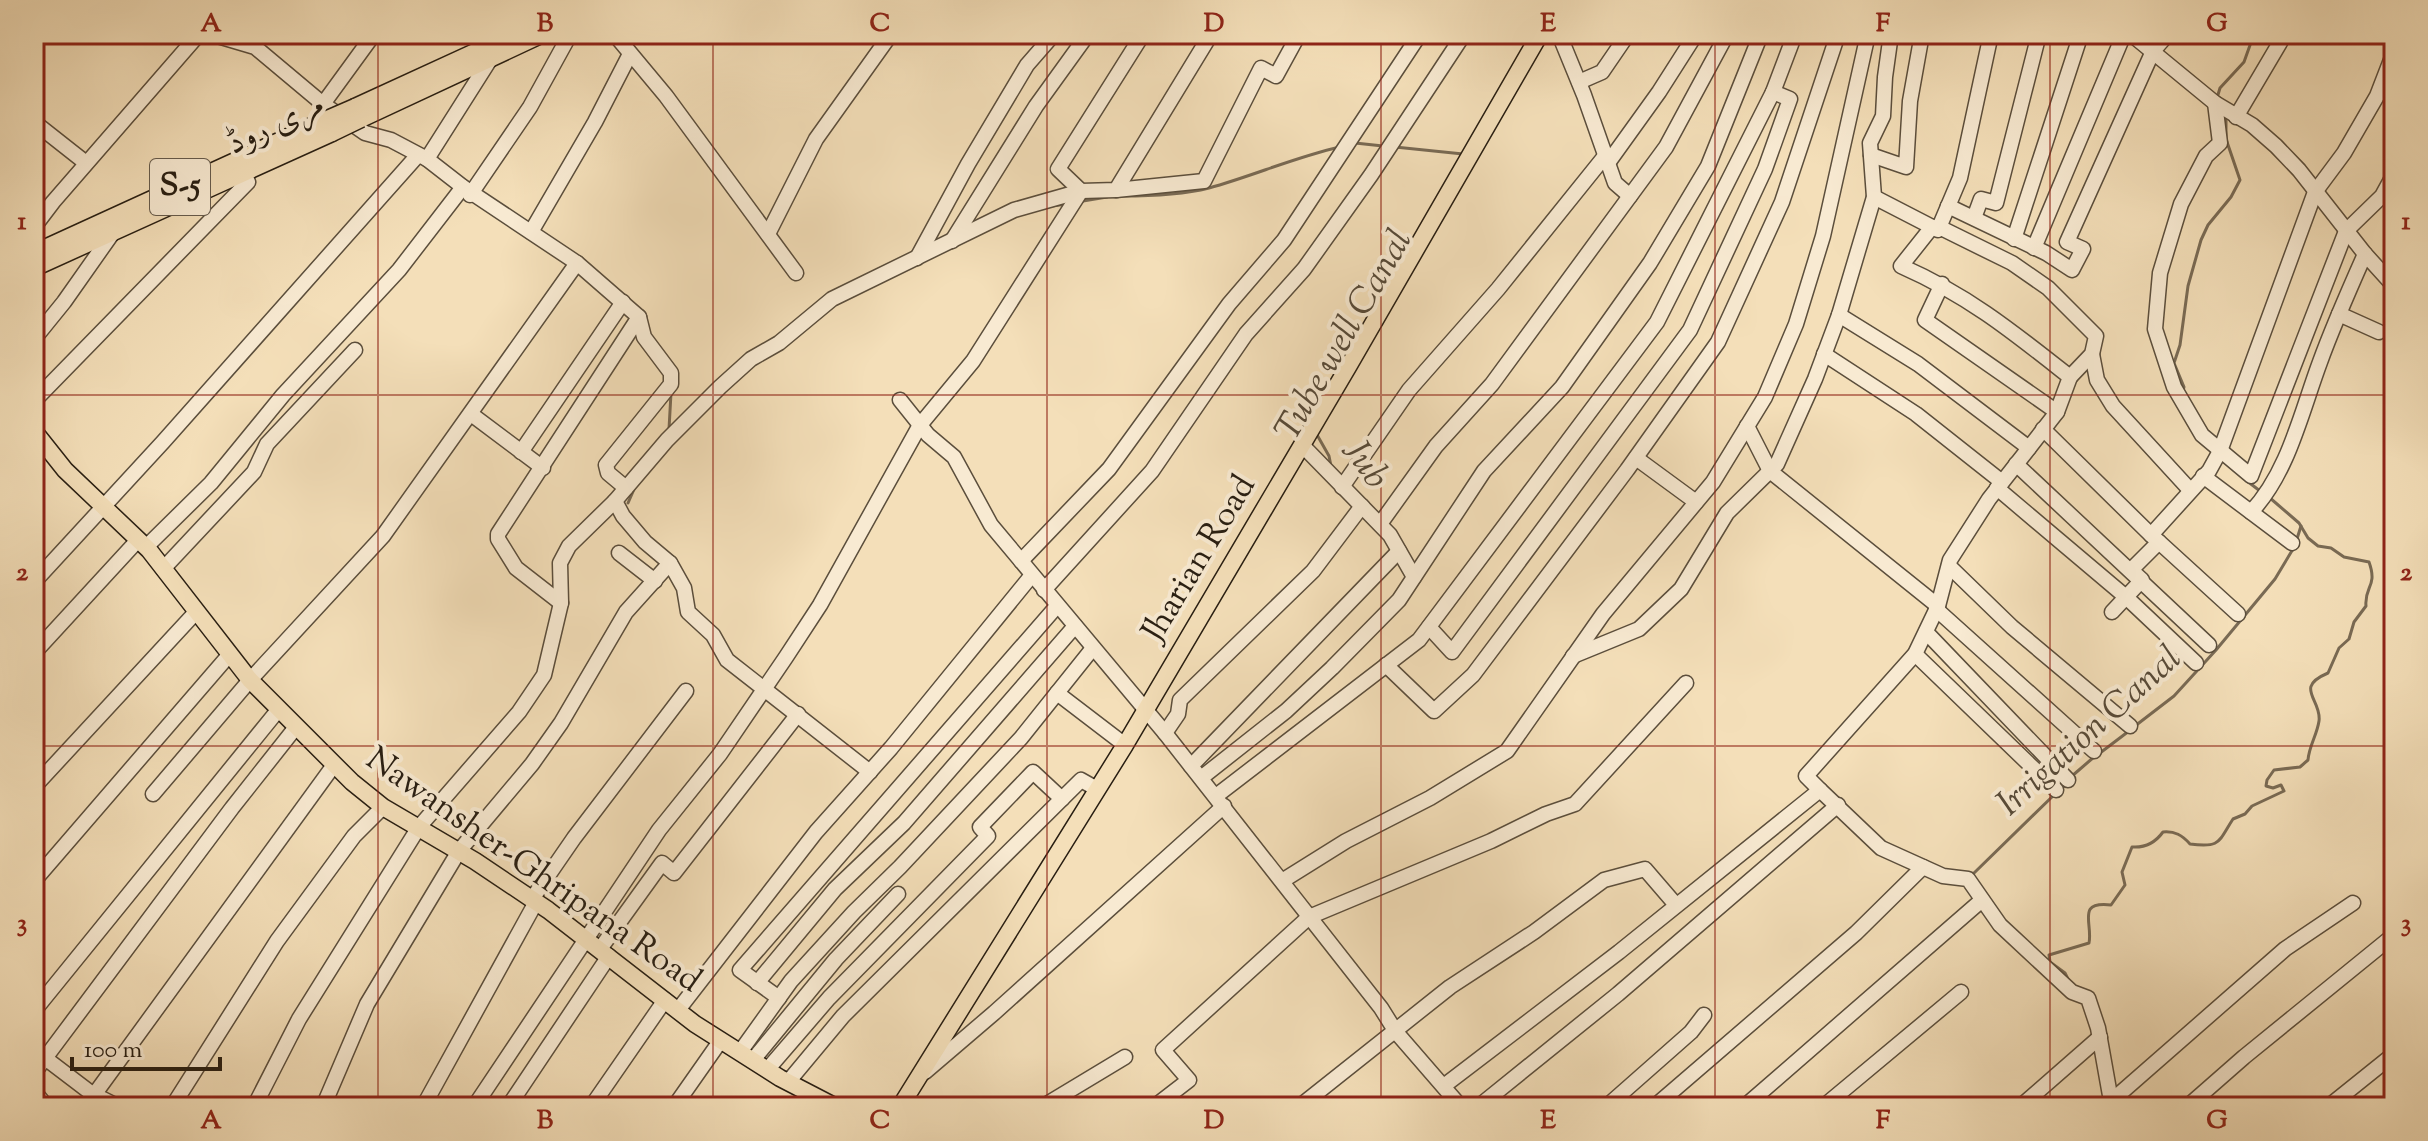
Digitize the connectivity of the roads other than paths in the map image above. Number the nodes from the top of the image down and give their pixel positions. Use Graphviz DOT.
graph roads {
  1 [pos="199,34"];
  2 [pos="211,34"];
  3 [pos="374,34"];
  4 [pos="514,34"];
  5 [pos="543,34"];
  6 [pos="566,34"];
  7 [pos="618,34"];
  8 [pos="891,34"];
  9 [pos="1054,34"];
  10 [pos="1088,34"];
  11 [pos="1143,34"];
  12 [pos="1211,34"];
  13 [pos="1299,34"];
  14 [pos="1420,34"];
  15 [pos="1464,34"];
  16 [pos="1540,34"];
  17 [pos="1559,34"];
  18 [pos="1628,34"];
  19 [pos="1696,34"];
  20 [pos="1727,34"];
  21 [pos="1761,34"];
  22 [pos="1795,34"];
  23 [pos="1838,34"];
  24 [pos="1868,34"];
  25 [pos="1891,34"];
  26 [pos="1922,34"];
  27 [pos="1991,34"];
  28 [pos="2039,34"];
  29 [pos="2081,34"];
  30 [pos="2124,34"];
  31 [pos="2131,34"];
  32 [pos="2168,34"];
  33 [pos="2285,34"];
  34 [pos="259,40"];
  35 [pos="2153,51"];
  36 [pos="495,52"];
  37 [pos="2394,52"];
  38 [pos="630,54"];
  39 [pos="1579,82"];
  40 [pos="1773,92"];
  41 [pos="2215,103"];
  42 [pos="2234,116"];
  43 [pos="327,119"];
  44 [pos="34,122"];
  45 [pos="1871,155"];
  46 [pos="423,157"];
  47 [pos="1606,159"];
  48 [pos="86,163"];
  49 [pos="244,173"];
  50 [pos="2394,174"];
  51 [pos="1116,190"];
  52 [pos="1081,191"];
  53 [pos="469,192"];
  54 [pos="2315,192"];
  55 [pos="1630,196"];
  56 [pos="1874,197"];
  57 [pos="1948,206"];
  58 [pos="1974,218"];
  59 [pos="34,227"];
  60 [pos="1936,227"];
  61 [pos="114,231"];
  62 [pos="2346,231"];
  63 [pos="531,232"];
  64 [pos="768,234"];
  65 [pos="2014,239"];
  66 [pos="951,242"];
  67 [pos="2034,248"];
  68 [pos="34,253"];
  69 [pos="2365,254"];
  70 [pos="916,259"];
  71 [pos="577,263"];
  72 [pos="34,268"];
  73 [pos="796,273"];
  74 [pos="1942,284"];
  75 [pos="2394,286"];
  76 [pos="623,302"];
  77 [pos="2339,314"];
  78 [pos="1839,315"];
  79 [pos="639,317"];
  80 [pos="2379,332"];
  81 [pos="34,339"];
  82 [pos="355,350"];
  83 [pos="1824,354"];
  84 [pos="2092,354"];
  85 [pos="2070,377"];
  86 [pos="900,400"];
  87 [pos="34,401"];
  88 [pos="2057,412"];
  89 [pos="471,414"];
  90 [pos="920,425"];
  91 [pos="1747,426"];
  92 [pos="2043,429"];
  93 [pos="34,431"];
  94 [pos="1302,445"];
  95 [pos="2029,448"];
  96 [pos="521,452"];
  97 [pos="2218,455"];
  98 [pos="1636,458"];
  99 [pos="2016,464"];
  100 [pos="543,468"];
  101 [pos="1770,471"];
  102 [pos="2203,476"];
  103 [pos="2000,485"];
  104 [pos="1342,487"];
  105 [pos="626,488"];
  106 [pos="2190,490"];
  107 [pos="615,501"];
  108 [pos="1696,502"];
  109 [pos="1362,506"];
  110 [pos="104,507"];
  111 [pos="2251,512"];
  112 [pos="1380,524"];
  113 [pos="2155,538"];
  114 [pos="142,543"];
  115 [pos="2292,543"];
  116 [pos="1399,551"];
  117 [pos="619,553"];
  118 [pos="1021,561"];
  119 [pos="670,563"];
  120 [pos="1949,566"];
  121 [pos="163,569"];
  122 [pos="1032,575"];
  123 [pos="1414,577"];
  124 [pos="2142,580"];
  125 [pos="655,581"];
  126 [pos="34,582"];
  127 [pos="1044,590"];
  128 [pos="2126,597"];
  129 [pos="561,603"];
  130 [pos="1057,606"];
  131 [pos="1937,607"];
  132 [pos="196,612"];
  133 [pos="2112,612"];
  134 [pos="2238,614"];
  135 [pos="1075,626"];
  136 [pos="1429,627"];
  137 [pos="1926,632"];
  138 [pos="2209,645"];
  139 [pos="1093,648"];
  140 [pos="34,653"];
  141 [pos="230,654"];
  142 [pos="1915,654"];
  143 [pos="1573,656"];
  144 [pos="2196,663"];
  145 [pos="1386,665"];
  146 [pos="250,680"];
  147 [pos="1686,683"];
  148 [pos="764,688"];
  149 [pos="686,691"];
  150 [pos="1057,693"];
  151 [pos="279,709"];
  152 [pos="1145,710"];
  153 [pos="798,714"];
  154 [pos="2130,726"];
  155 [pos="296,727"];
  156 [pos="1165,733"];
  157 [pos="1125,745"];
  158 [pos="2094,751"];
  159 [pos="334,765"];
  160 [pos="870,772"];
  161 [pos="1196,772"];
  162 [pos="34,787"];
  163 [pos="1097,789"];
  164 [pos="1820,790"];
  165 [pos="153,794"];
  166 [pos="1062,799"];
  167 [pos="1220,801"];
  168 [pos="1838,805"];
  169 [pos="383,807"];
  170 [pos="419,827"];
  171 [pos="459,851"];
  172 [pos="1923,867"];
  173 [pos="34,881"];
  174 [pos="1282,881"];
  175 [pos="898,894"];
  176 [pos="1982,900"];
  177 [pos="534,901"];
  178 [pos="2353,903"];
  179 [pos="1676,905"];
  180 [pos="1309,917"];
  181 [pos="2394,935"];
  182 [pos="585,938"];
  183 [pos="604,953"];
  184 [pos="757,983"];
  185 [pos="1961,992"];
  186 [pos="779,998"];
  187 [pos="672,1005"];
  188 [pos="34,1011"];
  189 [pos="1704,1015"];
  190 [pos="1396,1032"];
  191 [pos="2100,1037"];
  192 [pos="721,1040"];
  193 [pos="2394,1054"];
  194 [pos="1125,1057"];
  195 [pos="45,1058"];
  196 [pos="753,1061"];
  197 [pos="34,1073"];
  198 [pos="919,1077"];
  199 [pos="788,1082"];
  200 [pos="1445,1085"];
  201 [pos="94,1095"];
  202 [pos="2110,1105"];
  203 [pos="119,1107"];
  204 [pos="172,1107"];
  205 [pos="254,1107"];
  206 [pos="323,1107"];
  207 [pos="423,1107"];
  208 [pos="474,1107"];
  209 [pos="508,1107"];
  210 [pos="591,1107"];
  211 [pos="674,1107"];
  212 [pos="836,1107"];
  213 [pos="900,1107"];
  214 [pos="1042,1107"];
  215 [pos="1154,1107"];
  216 [pos="1299,1107"];
  217 [pos="1461,1107"];
  218 [pos="1478,1107"];
  219 [pos="1606,1107"];
  220 [pos="1654,1107"];
  221 [pos="1744,1107"];
  222 [pos="1823,1107"];
  223 [pos="2020,1107"];
  224 [pos="2187,1107"];
  225 [pos="2328,1107"];
  1 -- 48 [label="street"];
  2 -- 34 [label="street"];
  3 -- 43 [label="street"];
  4 -- 36 [label="main road, مری روڈ / S-5"];
  5 -- 36 [label="main road, مری روڈ / S-5"];
  6 -- 53 [label="street"];
  7 -- 38 [label="street"];
  8 -- 64 [label="street"];
  9 -- 70 [label="street"];
  10 -- 66 [label="street"];
  11 -- 52 [label="street"];
  12 -- 51 [label="street"];
  13 -- 51 [label="street"];
  14 -- 118 [label="street"];
  15 -- 127 [label="street"];
  16 -- 94 [label="main road, Jharian Road"];
  17 -- 39 [label="street"];
  18 -- 39 [label="street"];
  19 -- 47 [label="street"];
  20 -- 55 [label="street"];
  21 -- 123 [label="street"];
  22 -- 40 [label="street"];
  23 -- 98 [label="street"];
  24 -- 91 [label="street"];
  25 -- 45 [label="street"];
  26 -- 45 [label="street"];
  27 -- 57 [label="street"];
  28 -- 58 [label="street"];
  29 -- 65 [label="street"];
  30 -- 67 [label="street"];
  31 -- 35 [label="street"];
  32 -- 35 [label="street"];
  33 -- 42 [label="street"];
  34 -- 43 [label="street"];
  35 -- 41 [label="street"];
  35 -- 67 [label="street"];
  36 -- 43 [label="main road, مری روڈ / S-5, bridge"];
  36 -- 46 [label="street"];
  37 -- 54 [label="street"];
  38 -- 63 [label="street"];
  38 -- 64 [label="street"];
  39 -- 47 [label="street"];
  40 -- 136 [label="street"];
  40 -- 136 [label="street"];
  41 -- 42 [label="street"];
  41 -- 97 [label="street"];
  42 -- 54 [label="street"];
  43 -- 46 [label="street"];
  43 -- 49 [label="main road, مری روڈ / S-5"];
  43 -- 68 [label="main road, مری روڈ / S-5"];
  44 -- 48 [label="street"];
  45 -- 56 [label="street"];
  46 -- 53 [label="street"];
  46 -- 110 [label="street"];
  47 -- 55 [label="street"];
  47 -- 104 [label="street"];
  48 -- 59 [label="street"];
  49 -- 61 [label="main road, مری روڈ / S-5"];
  49 -- 87 [label="street"];
  50 -- 62 [label="street"];
  51 -- 52 [label="street"];
  52 -- 66 [label="street"];
  52 -- 90 [label="street"];
  53 -- 63 [label="street"];
  53 -- 114 [label="street"];
  54 -- 62 [label="street"];
  54 -- 97 [label="street"];
  55 -- 112 [label="street"];
  56 -- 60 [label="street"];
  56 -- 78 [label="street"];
  57 -- 58 [label="street"];
  57 -- 60 [label="street"];
  58 -- 65 [label="street"];
  60 -- 74 [label="street"];
  60 -- 84 [label="street"];
  61 -- 72 [label="main road, مری روڈ / S-5"];
  61 -- 81 [label="street"];
  62 -- 69 [label="street"];
  62 -- 97 [label="street"];
  63 -- 71 [label="street"];
  64 -- 73 [label="street"];
  65 -- 67 [label="street"];
  66 -- 70 [label="street"];
  69 -- 75 [label="street"];
  69 -- 77 [label="street"];
  70 -- 105 [label="street"];
  71 -- 76 [label="street"];
  71 -- 89 [label="street"];
  74 -- 85 [label="street"];
  74 -- 88 [label="street"];
  76 -- 79 [label="street"];
  76 -- 96 [label="street"];
  77 -- 80 [label="street"];
  77 -- 111 [label="street"];
  78 -- 83 [label="street"];
  78 -- 95 [label="street"];
  79 -- 100 [label="street"];
  79 -- 105 [label="street"];
  82 -- 121 [label="street"];
  83 -- 101 [label="street"];
  83 -- 103 [label="street"];
  84 -- 85 [label="street"];
  84 -- 106 [label="street"];
  85 -- 88 [label="street"];
  86 -- 90 [label="street"];
  88 -- 92 [label="street"];
  89 -- 96 [label="street"];
  89 -- 146 [label="street"];
  90 -- 118 [label="street"];
  90 -- 148 [label="street"];
  91 -- 101 [label="street"];
  91 -- 108 [label="street"];
  92 -- 95 [label="street"];
  92 -- 113 [label="street"];
  93 -- 110 [label="main road, Nawansher-Ghripana Road"];
  94 -- 104 [label="street"];
  94 -- 152 [label="main road, Jharian Road"];
  95 -- 99 [label="street"];
  96 -- 100 [label="street"];
  97 -- 102 [label="street"];
  98 -- 108 [label="street"];
  98 -- 145 [label="street"];
  99 -- 103 [label="street"];
  99 -- 124 [label="street"];
  100 -- 129 [label="street"];
  101 -- 131 [label="street"];
  101 -- 143 [label="street"];
  102 -- 106 [label="street"];
  102 -- 111 [label="street"];
  103 -- 120 [label="street"];
  103 -- 128 [label="street"];
  104 -- 109 [label="street"];
  105 -- 107 [label="street"];
  106 -- 113 [label="street"];
  107 -- 119 [label="street"];
  107 -- 129 [label="street"];
  108 -- 143 [label="street"];
  109 -- 112 [label="street"];
  109 -- 156 [label="street"];
  110 -- 114 [label="main road, Nawansher-Ghripana Road"];
  110 -- 126 [label="street"];
  111 -- 115 [label="street"];
  112 -- 116 [label="street"];
  113 -- 124 [label="street"];
  113 -- 134 [label="street"];
  114 -- 121 [label="main road, Nawansher-Ghripana Road"];
  114 -- 140 [label="street"];
  116 -- 123 [label="street"];
  116 -- 161 [label="street"];
  117 -- 125 [label="street"];
  118 -- 122 [label="street"];
  119 -- 125 [label="street"];
  119 -- 148 [label="street"];
  120 -- 131 [label="street"];
  120 -- 154 [label="street"];
  121 -- 132 [label="main road, Nawansher-Ghripana Road"];
  122 -- 127 [label="street"];
  122 -- 160 [label="street"];
  123 -- 161 [label="street"];
  124 -- 128 [label="street"];
  124 -- 138 [label="street"];
  125 -- 171 [label="street"];
  127 -- 130 [label="street"];
  128 -- 133 [label="street"];
  128 -- 144 [label="street"];
  129 -- 170 [label="street"];
  130 -- 135 [label="street"];
  130 -- 184 [label="street"];
  131 -- 137 [label="street"];
  131 -- 158 [label="street"];
  132 -- 141 [label="main road, Nawansher-Ghripana Road"];
  132 -- 162 [label="street"];
  135 -- 139 [label="street"];
  135 -- 184 [label="street"];
  136 -- 145 [label="street"];
  137 -- 142 [label="street"];
  137 -- 142 [label="street"];
  139 -- 150 [label="street"];
  139 -- 152 [label="street"];
  141 -- 146 [label="main road, Nawansher-Ghripana Road"];
  141 -- 173 [label="street"];
  142 -- 164 [label="street"];
  143 -- 174 [label="street"];
  145 -- 167 [label="street"];
  146 -- 151 [label="main road, Nawansher-Ghripana Road"];
  146 -- 165 [label="street"];
  147 -- 180 [label="street"];
  148 -- 153 [label="street"];
  148 -- 182 [label="street"];
  149 -- 177 [label="street"];
  150 -- 157 [label="street"];
  150 -- 186 [label="street"];
  151 -- 155 [label="main road, Nawansher-Ghripana Road"];
  151 -- 188 [label="street"];
  152 -- 156 [label="street"];
  152 -- 157 [label="main road, Jharian Road"];
  153 -- 160 [label="street"];
  153 -- 183 [label="street"];
  155 -- 159 [label="main road, Nawansher-Ghripana Road"];
  155 -- 195 [label="street"];
  156 -- 161 [label="street"];
  157 -- 163 [label="main road, Jharian Road"];
  159 -- 169 [label="main road, Nawansher-Ghripana Road"];
  159 -- 201 [label="street"];
  160 -- 187 [label="street"];
  161 -- 167 [label="street"];
  163 -- 166 [label="street"];
  163 -- 198 [label="main road, Jharian Road"];
  164 -- 168 [label="street"];
  164 -- 179 [label="street"];
  166 -- 196 [label="street"];
  166 -- 199 [label="street"];
  167 -- 174 [label="street"];
  167 -- 198 [label="street"];
  168 -- 172 [label="street"];
  168 -- 218 [label="street"];
  169 -- 170 [label="main road, Nawansher-Ghripana Road"];
  169 -- 204 [label="street"];
  170 -- 171 [label="main road, Nawansher-Ghripana Road"];
  170 -- 205 [label="street"];
  171 -- 177 [label="main road, Nawansher-Ghripana Road"];
  171 -- 206 [label="street"];
  172 -- 176 [label="street"];
  172 -- 220 [label="street"];
  174 -- 180 [label="street"];
  175 -- 196 [label="street"];
  176 -- 191 [label="street"];
  176 -- 221 [label="street"];
  177 -- 182 [label="main road, Nawansher-Ghripana Road"];
  177 -- 207 [label="street"];
  178 -- 202 [label="street"];
  179 -- 190 [label="street"];
  179 -- 200 [label="street"];
  180 -- 190 [label="street"];
  180 -- 215 [label="street"];
  181 -- 224 [label="street"];
  182 -- 183 [label="main road, Nawansher-Ghripana Road"];
  182 -- 208 [label="street"];
  183 -- 187 [label="main road, Nawansher-Ghripana Road"];
  183 -- 209 [label="street"];
  184 -- 186 [label="street"];
  185 -- 222 [label="street"];
  186 -- 196 [label="street"];
  187 -- 192 [label="main road, Nawansher-Ghripana Road"];
  187 -- 210 [label="street"];
  189 -- 219 [label="street"];
  190 -- 200 [label="street"];
  190 -- 216 [label="street"];
  191 -- 202 [label="street"];
  191 -- 223 [label="street"];
  192 -- 196 [label="main road, Nawansher-Ghripana Road"];
  192 -- 211 [label="street"];
  193 -- 225 [label="street"];
  194 -- 214 [label="street"];
  195 -- 197 [label="street"];
  195 -- 201 [label="street"];
  196 -- 199 [label="main road, Nawansher-Ghripana Road"];
  198 -- 213 [label="main road, Jharian Road"];
  199 -- 212 [label="main road, Nawansher-Ghripana Road"];
  200 -- 217 [label="street"];
  201 -- 203 [label="street"];
}
